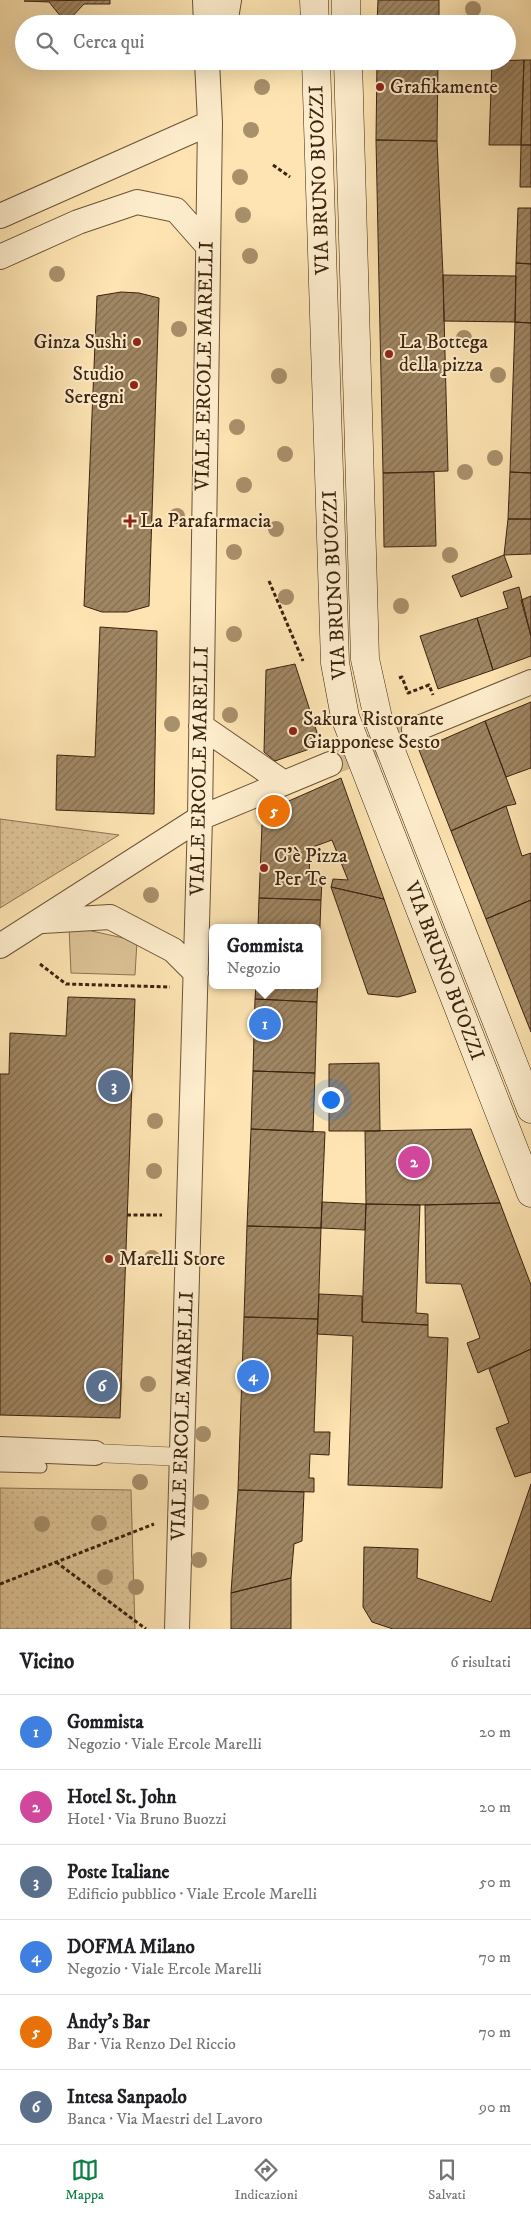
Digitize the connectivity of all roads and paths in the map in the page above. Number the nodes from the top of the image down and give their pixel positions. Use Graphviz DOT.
graph roads {
  1 [pos="205,0"];
  2 [pos="229,0"];
  3 [pos="314,0"];
  4 [pos="346,0"];
  5 [pos="206,15"];
  6 [pos="226,15"];
  7 [pos="315,15"];
  8 [pos="346,15"];
  9 [pos="207,70"];
  10 [pos="218,70"];
  11 [pos="316,70"];
  12 [pos="348,70"];
  13 [pos="210,123"];
  14 [pos="0,216"];
  15 [pos="206,244"];
  16 [pos="0,257"];
  17 [pos="269,581"];
  18 [pos="303,661"];
  19 [pos="395,680"];
  20 [pos="531,682"];
  21 [pos="429,685"];
  22 [pos="201,726"];
  23 [pos="414,730"];
  24 [pos="330,764"];
  25 [pos="284,783"];
  26 [pos="200,818"];
  27 [pos="41,921"];
  28 [pos="0,946"];
  29 [pos="40,964"];
  30 [pos="196,980"];
  31 [pos="531,1109"];
  32 [pos="531,1193"];
  33 [pos="127,1215"];
  34 [pos="188,1215"];
  35 [pos="0,1449"];
  36 [pos="95,1453"];
  37 [pos="183,1457"];
  38 [pos="0,1466"];
  39 [pos="41,1468"];
  40 [pos="181,1514"];
  41 [pos="55,1562"];
  42 [pos="0,1584"];
  43 [pos="146,1629"];
  44 [pos="177,1629"];
  1 -- 5 [label="street"];
  2 -- 6 [label="street"];
  3 -- 7 [label="main road"];
  4 -- 8 [label="main road"];
  9 -- 13 [label="street, VIALE ERCOLE MARELLI"];
  10 -- 13 [label="street, VIALE ERCOLE MARELLI"];
  11 -- 32 [label="main road, VIA BRUNO BUOZZI"];
  12 -- 31 [label="main road, VIA BRUNO BUOZZI"];
  13 -- 14 [label="street"];
  13 -- 15 [label="street, VIALE ERCOLE MARELLI"];
  15 -- 16 [label="street"];
  15 -- 22 [label="street, VIALE ERCOLE MARELLI"];
  17 -- 18 [label="path"];
  19 -- 21 [label="path"];
  20 -- 23 [label="street"];
  22 -- 25 [label="street"];
  22 -- 26 [label="street, VIALE ERCOLE MARELLI"];
  24 -- 25 [label="street"];
  25 -- 26 [label="street"];
  26 -- 27 [label="street"];
  26 -- 30 [label="street, VIALE ERCOLE MARELLI"];
  27 -- 28 [label="street"];
  27 -- 30 [label="street"];
  29 -- 30 [label="path"];
  30 -- 34 [label="street, VIALE ERCOLE MARELLI"];
  33 -- 34 [label="path"];
  34 -- 37 [label="street, VIALE ERCOLE MARELLI"];
  35 -- 36 [label="street"];
  36 -- 37 [label="street"];
  37 -- 40 [label="street, VIALE ERCOLE MARELLI"];
  38 -- 39 [label="lane"];
  40 -- 41 [label="path"];
  40 -- 44 [label="street, VIALE ERCOLE MARELLI"];
  41 -- 42 [label="path"];
  41 -- 43 [label="path"];
}
